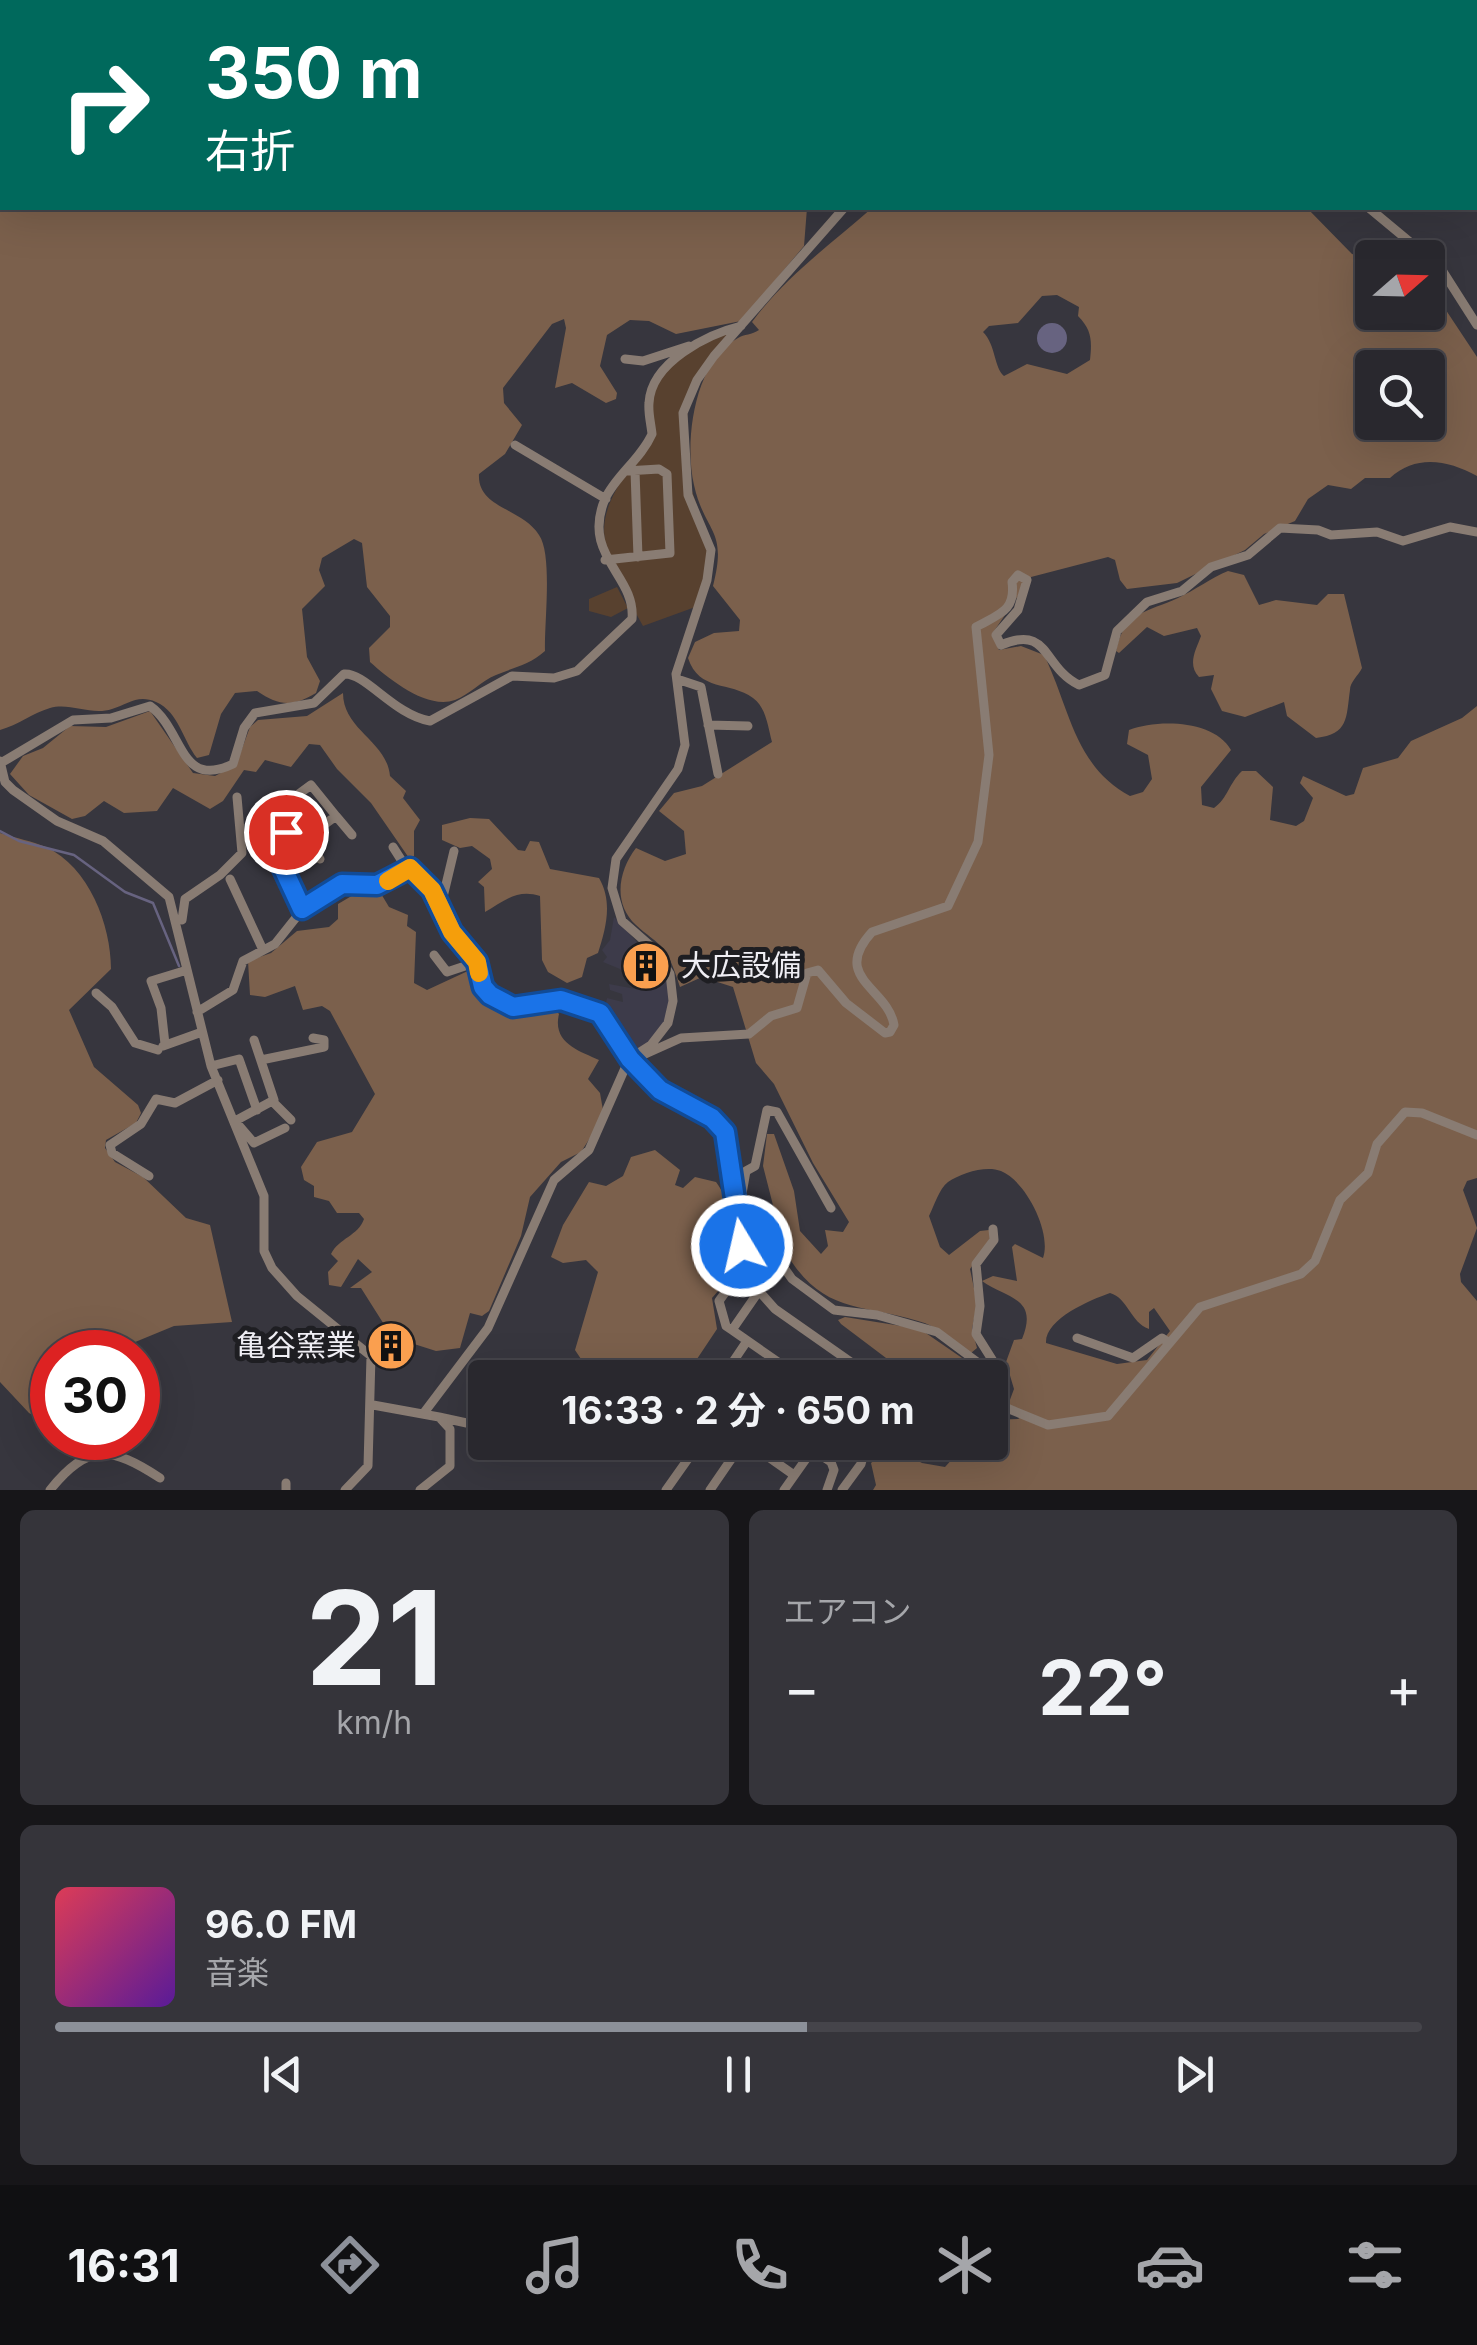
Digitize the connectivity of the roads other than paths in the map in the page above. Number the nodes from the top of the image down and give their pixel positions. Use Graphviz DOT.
graph roads {
  1 [pos="842,210"];
  2 [pos="1371,210"];
  3 [pos="1477,324"];
  4 [pos="741,326"];
  5 [pos="690,346"];
  6 [pos="624,358"];
  7 [pos="515,445"];
  8 [pos="631,471"];
  9 [pos="606,499"];
  10 [pos="1477,532"];
  11 [pos="638,557"];
  12 [pos="605,560"];
  13 [pos="676,679"];
  14 [pos="708,725"];
  15 [pos="748,726"];
  16 [pos="0,762"];
  17 [pos="718,774"];
  18 [pos="237,797"];
  19 [pos="336,816"];
  20 [pos="352,834"];
  21 [pos="306,839"];
  22 [pos="393,848"];
  23 [pos="288,851"];
  24 [pos="454,851"];
  25 [pos="320,859"];
  26 [pos="408,868"];
  27 [pos="230,879"];
  28 [pos="302,909"];
  29 [pos="180,936"];
  30 [pos="456,937"];
  31 [pos="263,950"];
  32 [pos="434,956"];
  33 [pos="477,962"];
  34 [pos="186,970"];
  35 [pos="96,993"];
  36 [pos="197,1012"];
  37 [pos="202,1032"];
  38 [pos="313,1038"];
  39 [pos="254,1040"];
  40 [pos="160,1049"];
  41 [pos="630,1059"];
  42 [pos="261,1060"];
  43 [pos="212,1066"];
  44 [pos="218,1080"];
  45 [pos="273,1102"];
  46 [pos="257,1110"];
  47 [pos="235,1121"];
  48 [pos="1477,1135"];
  49 [pos="150,1176"];
  50 [pos="739,1206"];
  51 [pos="831,1208"];
  52 [pos="993,1229"];
  53 [pos="732,1330"];
  54 [pos="1077,1338"];
  55 [pos="747,1341"];
  56 [pos="1168,1342"];
  57 [pos="735,1360"];
  58 [pos="774,1360"];
  59 [pos="848,1360"];
  60 [pos="977,1360"];
  61 [pos="992,1360"];
  62 [pos="373,1405"];
  63 [pos="1008,1409"];
  64 [pos="423,1414"];
  65 [pos="439,1417"];
  66 [pos="468,1423"];
  67 [pos="687,1460"];
  68 [pos="732,1460"];
  69 [pos="773,1460"];
  70 [pos="804,1460"];
  71 [pos="829,1460"];
  72 [pos="862,1460"];
  73 [pos="794,1474"];
  74 [pos="160,1478"];
  75 [pos="50,1490"];
  76 [pos="345,1490"];
  77 [pos="420,1490"];
  78 [pos="666,1490"];
  79 [pos="710,1490"];
  80 [pos="784,1490"];
  81 [pos="827,1490"];
  82 [pos="842,1490"];
  1 -- 4 [label="street"];
  2 -- 3 [label="street"];
  4 -- 5 [label="street"];
  4 -- 13 [label="street"];
  5 -- 6 [label="street"];
  5 -- 8 [label="street"];
  7 -- 9 [label="street"];
  8 -- 9 [label="street"];
  8 -- 11 [label="street"];
  8 -- 11 [label="street"];
  9 -- 12 [label="street"];
  10 -- 41 [label="street"];
  11 -- 12 [label="street"];
  12 -- 16 [label="street"];
  13 -- 14 [label="street"];
  13 -- 41 [label="street"];
  14 -- 15 [label="street"];
  14 -- 17 [label="street"];
  16 -- 29 [label="street"];
  18 -- 29 [label="street"];
  19 -- 20 [label="street"];
  19 -- 21 [label="street"];
  19 -- 23 [label="street"];
  21 -- 23 [label="street"];
  21 -- 25 [label="street"];
  22 -- 26 [label="street"];
  23 -- 28 [label="street"];
  24 -- 30 [label="street"];
  26 -- 28 [label="street"];
  26 -- 30 [label="street"];
  27 -- 31 [label="street"];
  28 -- 31 [label="street"];
  29 -- 34 [label="street"];
  30 -- 33 [label="street"];
  31 -- 36 [label="street"];
  32 -- 33 [label="street"];
  33 -- 41 [label="street"];
  34 -- 36 [label="street"];
  34 -- 40 [label="street"];
  35 -- 40 [label="street"];
  36 -- 37 [label="street"];
  37 -- 40 [label="street"];
  37 -- 43 [label="street"];
  38 -- 42 [label="street"];
  39 -- 42 [label="street"];
  41 -- 50 [label="street"];
  41 -- 64 [label="street"];
  42 -- 45 [label="street"];
  43 -- 44 [label="street"];
  43 -- 46 [label="street"];
  44 -- 47 [label="street"];
  44 -- 49 [label="street"];
  45 -- 46 [label="street"];
  45 -- 47 [label="street"];
  46 -- 47 [label="street"];
  47 -- 62 [label="street"];
  48 -- 56 [label="street"];
  50 -- 51 [label="street"];
  50 -- 53 [label="street"];
  50 -- 60 [label="street"];
  52 -- 61 [label="street"];
  53 -- 55 [label="street"];
  53 -- 59 [label="street"];
  54 -- 56 [label="street"];
  55 -- 57 [label="street"];
  55 -- 58 [label="street"];
  56 -- 63 [label="street"];
  62 -- 64 [label="street"];
  62 -- 76 [label="street"];
  64 -- 65 [label="street"];
  65 -- 66 [label="street"];
  65 -- 77 [label="street"];
  67 -- 78 [label="street"];
  68 -- 79 [label="street"];
  69 -- 73 [label="street"];
  70 -- 73 [label="street"];
  71 -- 81 [label="street"];
  72 -- 82 [label="street"];
  73 -- 80 [label="street"];
  74 -- 75 [label="street"];
}
